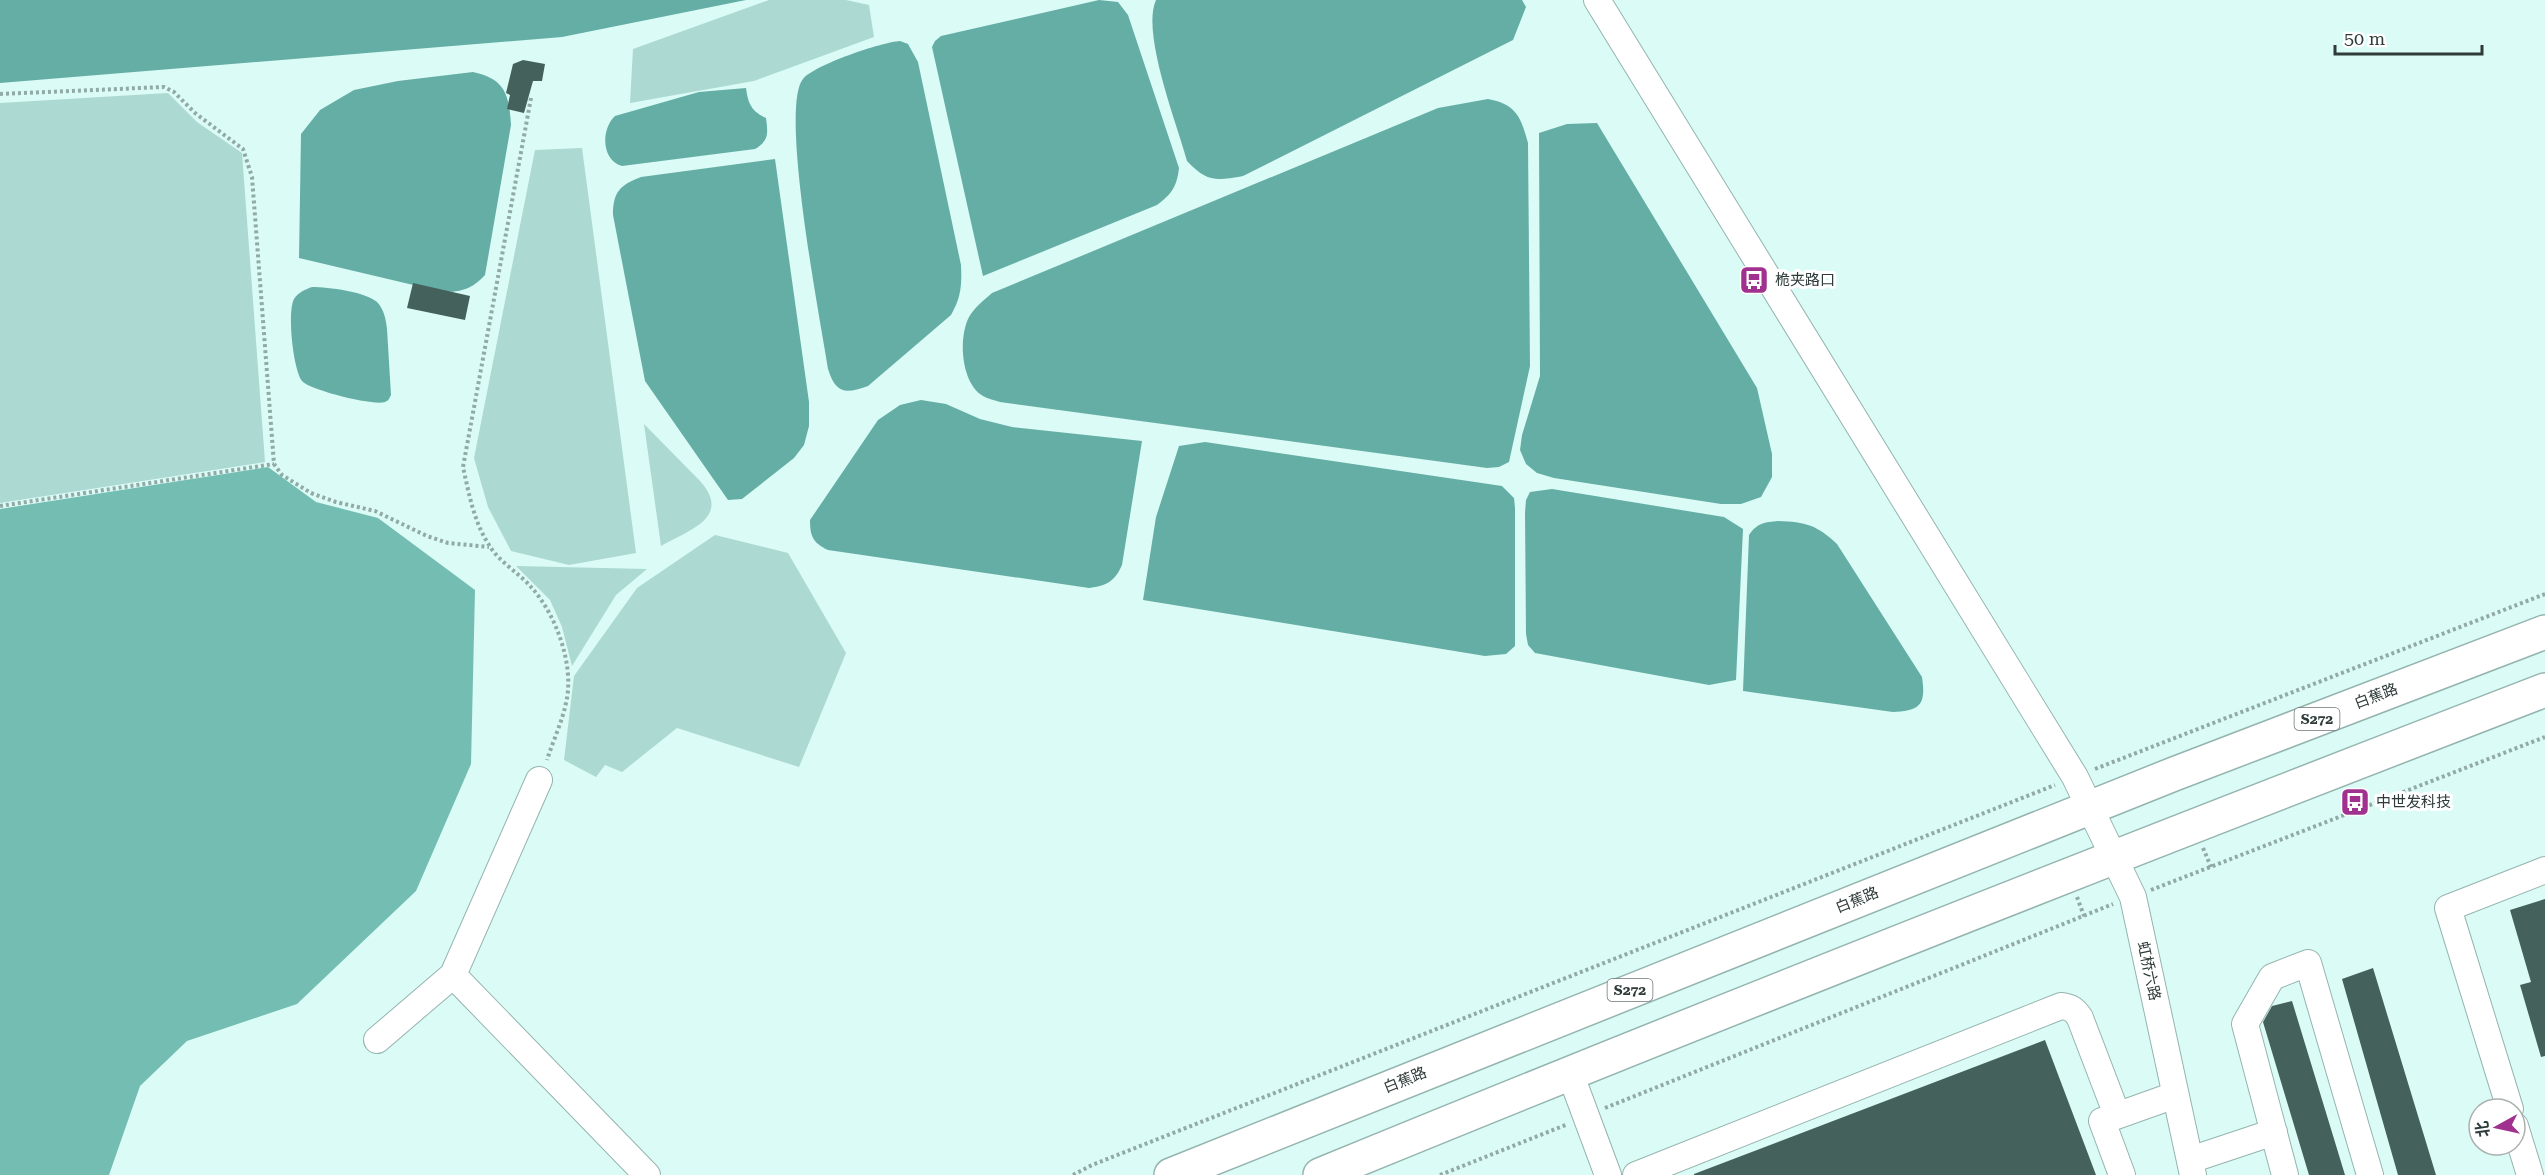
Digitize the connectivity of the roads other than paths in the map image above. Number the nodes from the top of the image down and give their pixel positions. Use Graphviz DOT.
graph roads {
  1 [pos="1597,0"];
  2 [pos="2545,632"];
  3 [pos="2545,690"];
  4 [pos="540,780"];
  5 [pos="2090,808"];
  6 [pos="2113,856"];
  7 [pos="2545,870"];
  8 [pos="453,975"];
  9 [pos="377,1040"];
  10 [pos="1570,1073"];
  11 [pos="2175,1095"];
  12 [pos="2506,1097"];
  13 [pos="2117,1115"];
  14 [pos="2274,1132"];
  15 [pos="2524,1157"];
  16 [pos="2191,1167"];
  17 [pos="647,1175"];
  18 [pos="1171,1175"];
  19 [pos="1320,1175"];
  20 [pos="1608,1175"];
  21 [pos="1636,1175"];
  22 [pos="2122,1175"];
  23 [pos="2285,1175"];
  24 [pos="2370,1175"];
  25 [pos="2530,1175"];
  1 -- 5 [label="street, 虹桥六路"];
  2 -- 5 [label="main road, 白蕉路 / S272"];
  3 -- 6 [label="main road"];
  4 -- 8 [label="street"];
  5 -- 6 [label="street, 虹桥六路"];
  5 -- 18 [label="main road, 白蕉路 / S272"];
  6 -- 10 [label="main road"];
  6 -- 11 [label="street, 虹桥六路"];
  7 -- 12 [label="street"];
  8 -- 9 [label="street"];
  8 -- 17 [label="street"];
  10 -- 19 [label="main road"];
  10 -- 20 [label="street"];
  11 -- 13 [label="street"];
  11 -- 16 [label="street, 虹桥六路"];
  13 -- 21 [label="street"];
  13 -- 22 [label="street"];
  14 -- 16 [label="street"];
  14 -- 23 [label="street"];
  14 -- 24 [label="street"];
  15 -- 25 [label="street"];
}
